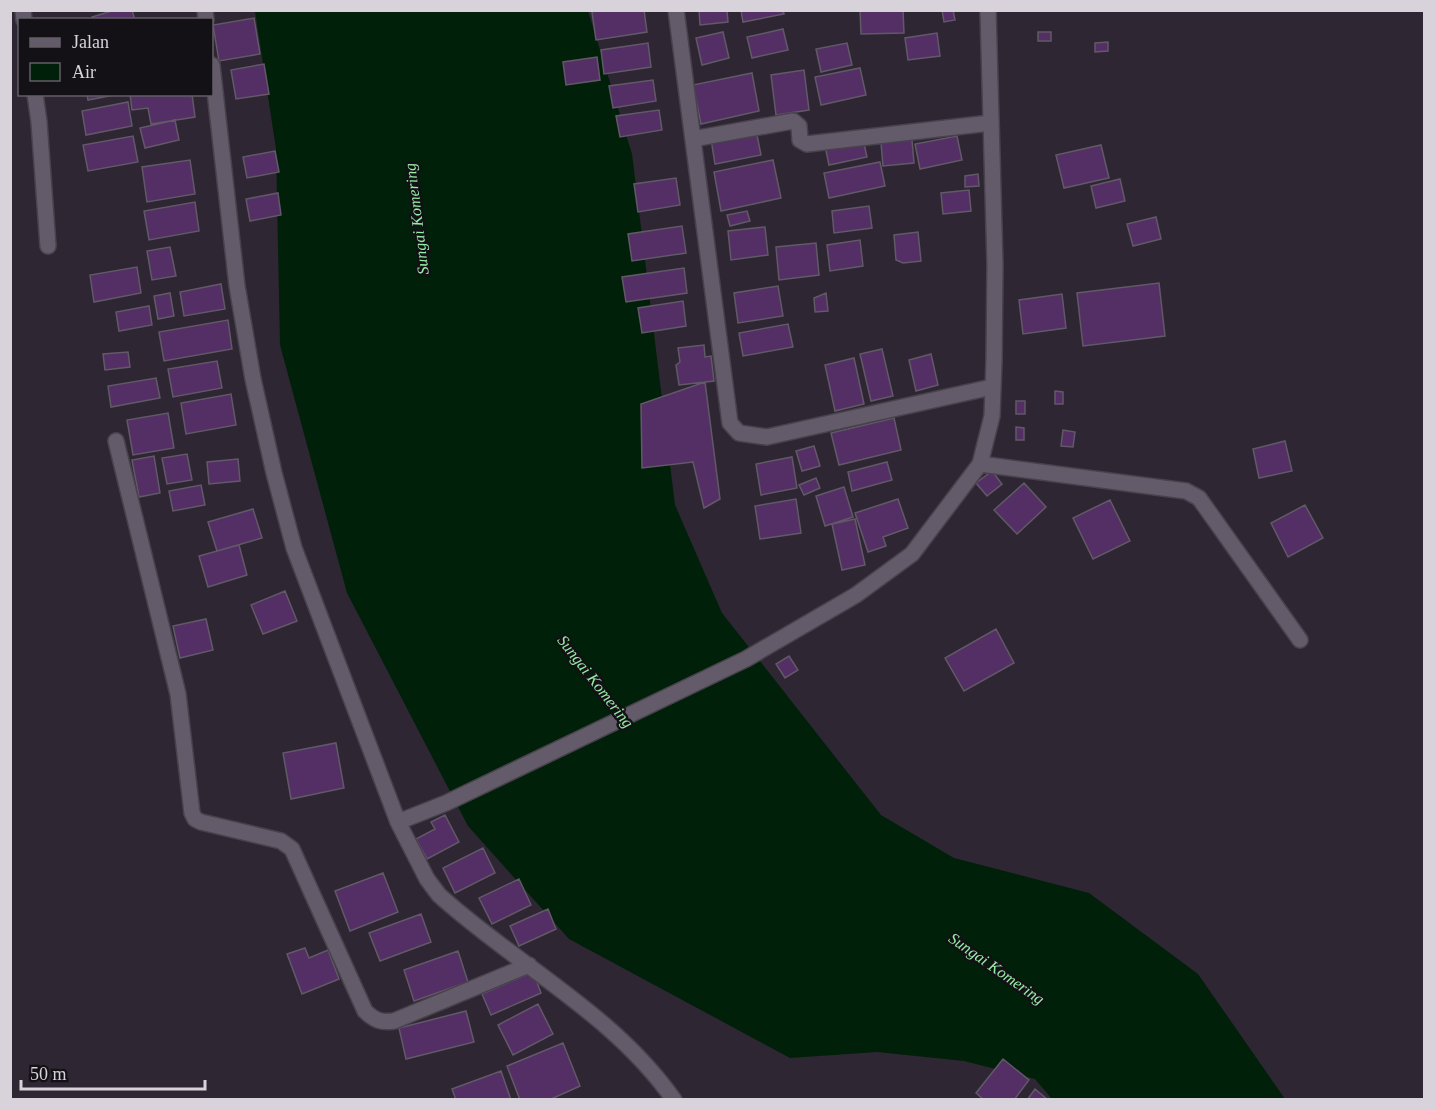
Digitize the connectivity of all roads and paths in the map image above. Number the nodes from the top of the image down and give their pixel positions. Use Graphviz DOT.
graph roads {
  1 [pos="676,10"];
  2 [pos="988,10"];
  3 [pos="213,74"];
  4 [pos="35,96"];
  5 [pos="990,123"];
  6 [pos="693,139"];
  7 [pos="48,246"];
  8 [pos="992,387"];
  9 [pos="116,441"];
  10 [pos="980,464"];
  11 [pos="1300,640"];
  12 [pos="398,822"];
  13 [pos="529,965"];
  14 [pos="674,1100"];
  1 -- 6 [label="street"];
  2 -- 5 [label="street"];
  3 -- 12 [label="street"];
  4 -- 7 [label="street"];
  5 -- 6 [label="street"];
  5 -- 8 [label="street"];
  6 -- 8 [label="street"];
  8 -- 10 [label="street"];
  9 -- 13 [label="street"];
  10 -- 11 [label="street"];
  10 -- 12 [label="street"];
  12 -- 13 [label="street"];
  13 -- 14 [label="street"];
}
